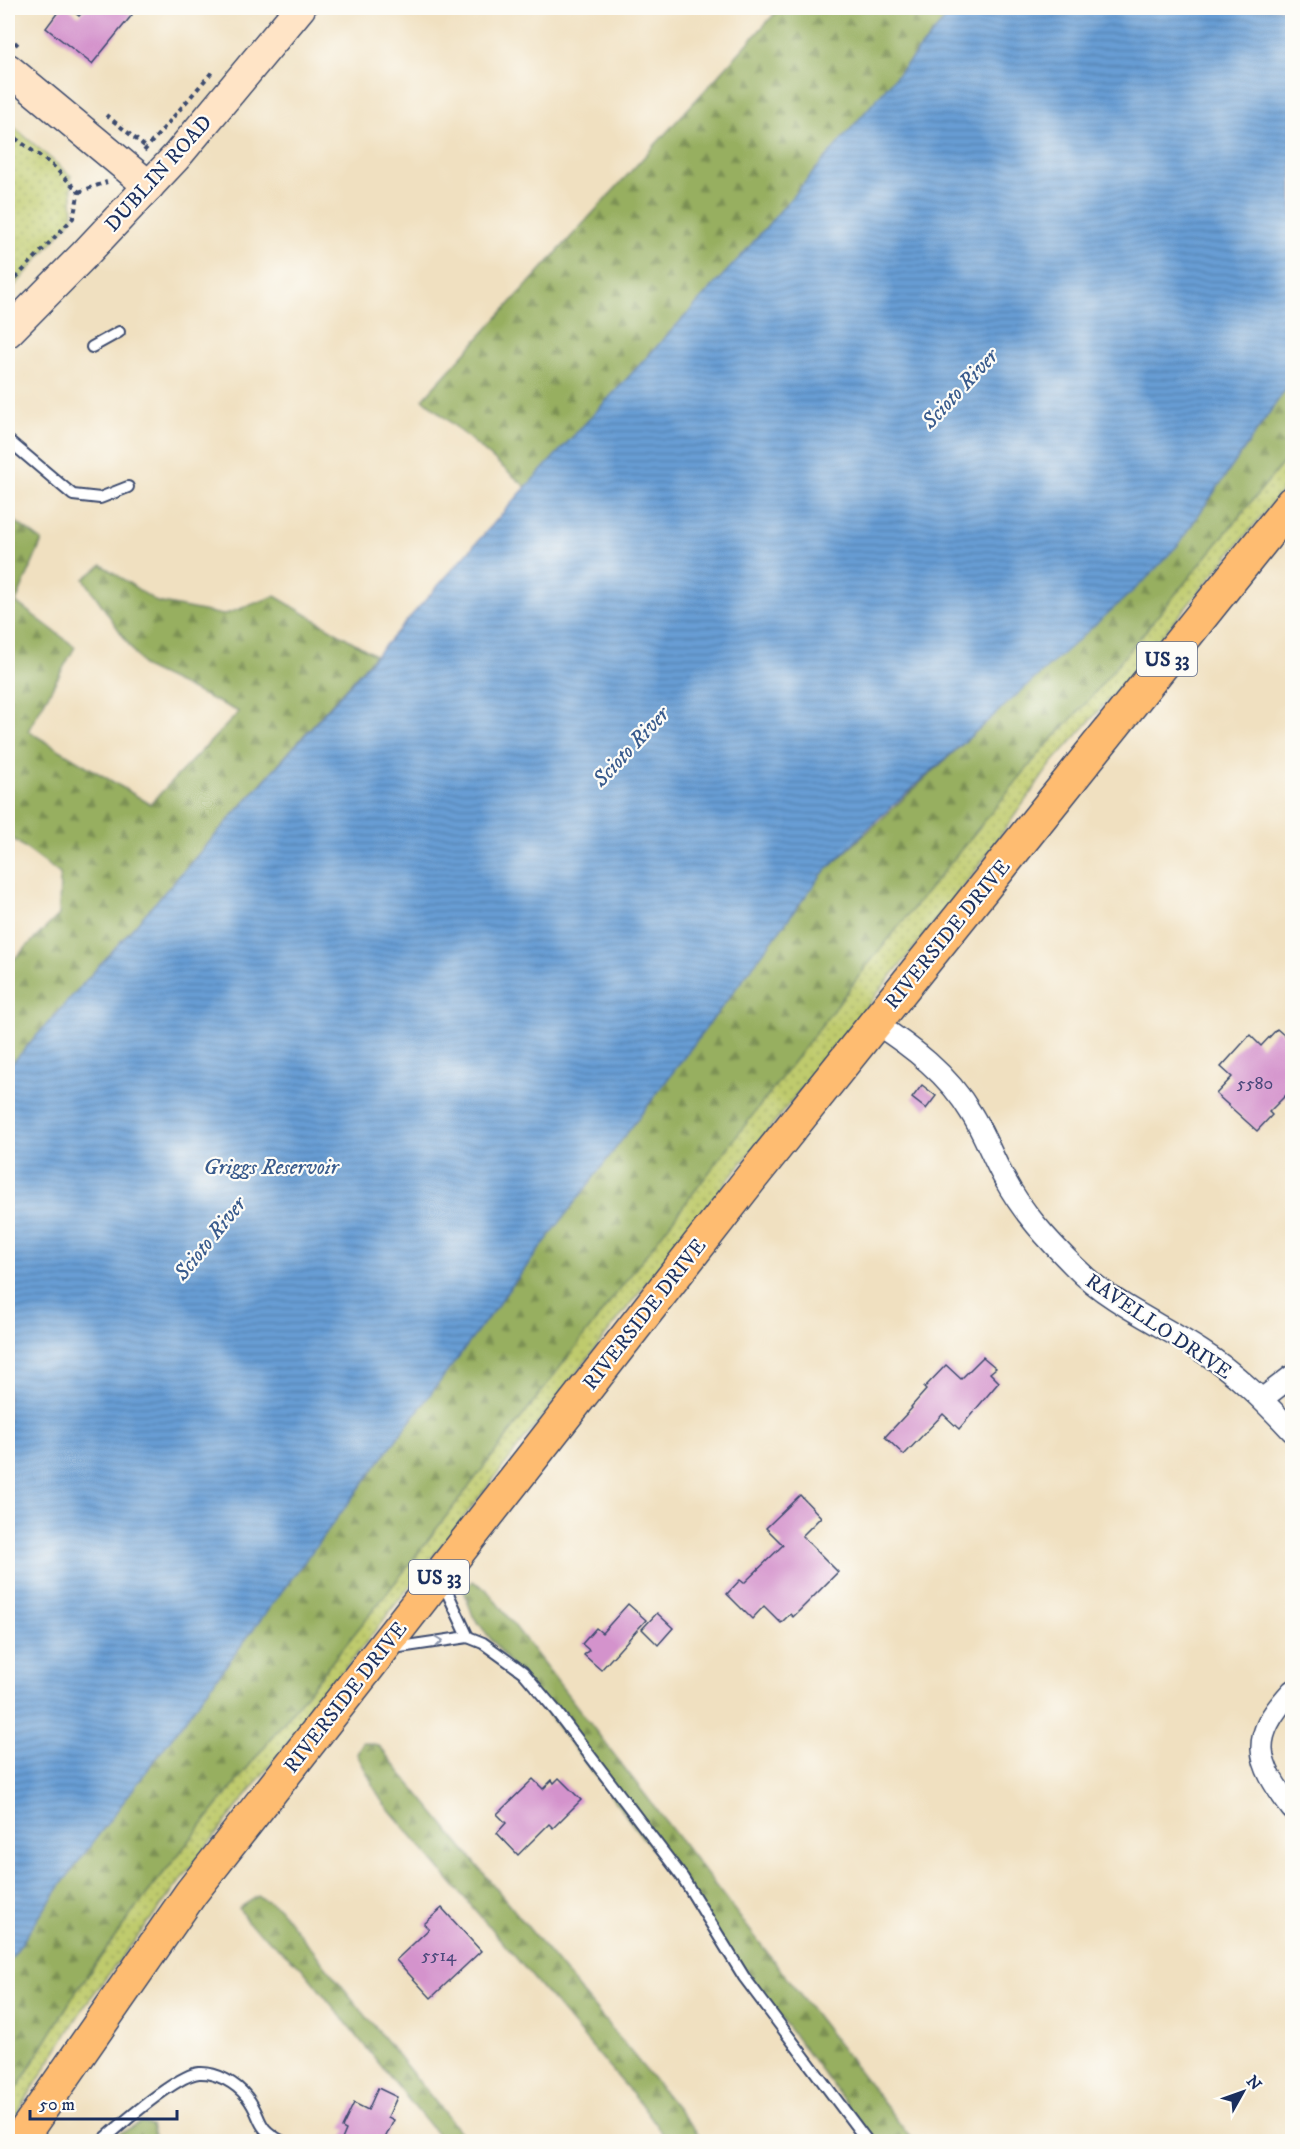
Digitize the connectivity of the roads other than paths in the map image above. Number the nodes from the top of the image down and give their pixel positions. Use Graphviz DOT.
graph roads {
  1 [pos="300,8"];
  2 [pos="8,69"];
  3 [pos="139,176"];
  4 [pos="8,332"];
  5 [pos="119,332"];
  6 [pos="92,346"];
  7 [pos="8,440"];
  8 [pos="128,487"];
  9 [pos="1293,503"];
  10 [pos="875,1023"];
  11 [pos="1293,1376"];
  12 [pos="1262,1399"];
  13 [pos="1293,1431"];
  14 [pos="440,1575"];
  15 [pos="468,1637"];
  16 [pos="381,1650"];
  17 [pos="1293,1691"];
  18 [pos="1293,1809"];
  19 [pos="18,2142"];
  20 [pos="101,2142"];
  21 [pos="283,2142"];
  22 [pos="868,2142"];
  1 -- 3 [label="main road, DUBLIN ROAD"];
  2 -- 3 [label="main road"];
  3 -- 4 [label="main road, DUBLIN ROAD"];
  5 -- 6 [label="lane"];
  7 -- 8 [label="lane"];
  9 -- 10 [label="main road, RIVERSIDE DRIVE / US 33"];
  10 -- 12 [label="street, RAVELLO DRIVE"];
  10 -- 14 [label="main road, RIVERSIDE DRIVE / US 33"];
  11 -- 12 [label="street"];
  12 -- 13 [label="street, RAVELLO DRIVE"];
  14 -- 15 [label="lane"];
  14 -- 16 [label="main road, RIVERSIDE DRIVE / US 33"];
  16 -- 15 [label="lane, one-way"];
  15 -- 22 [label="lane"];
  16 -- 19 [label="main road, RIVERSIDE DRIVE / US 33"];
  17 -- 18 [label="street"];
  20 -- 21 [label="lane"];
}
